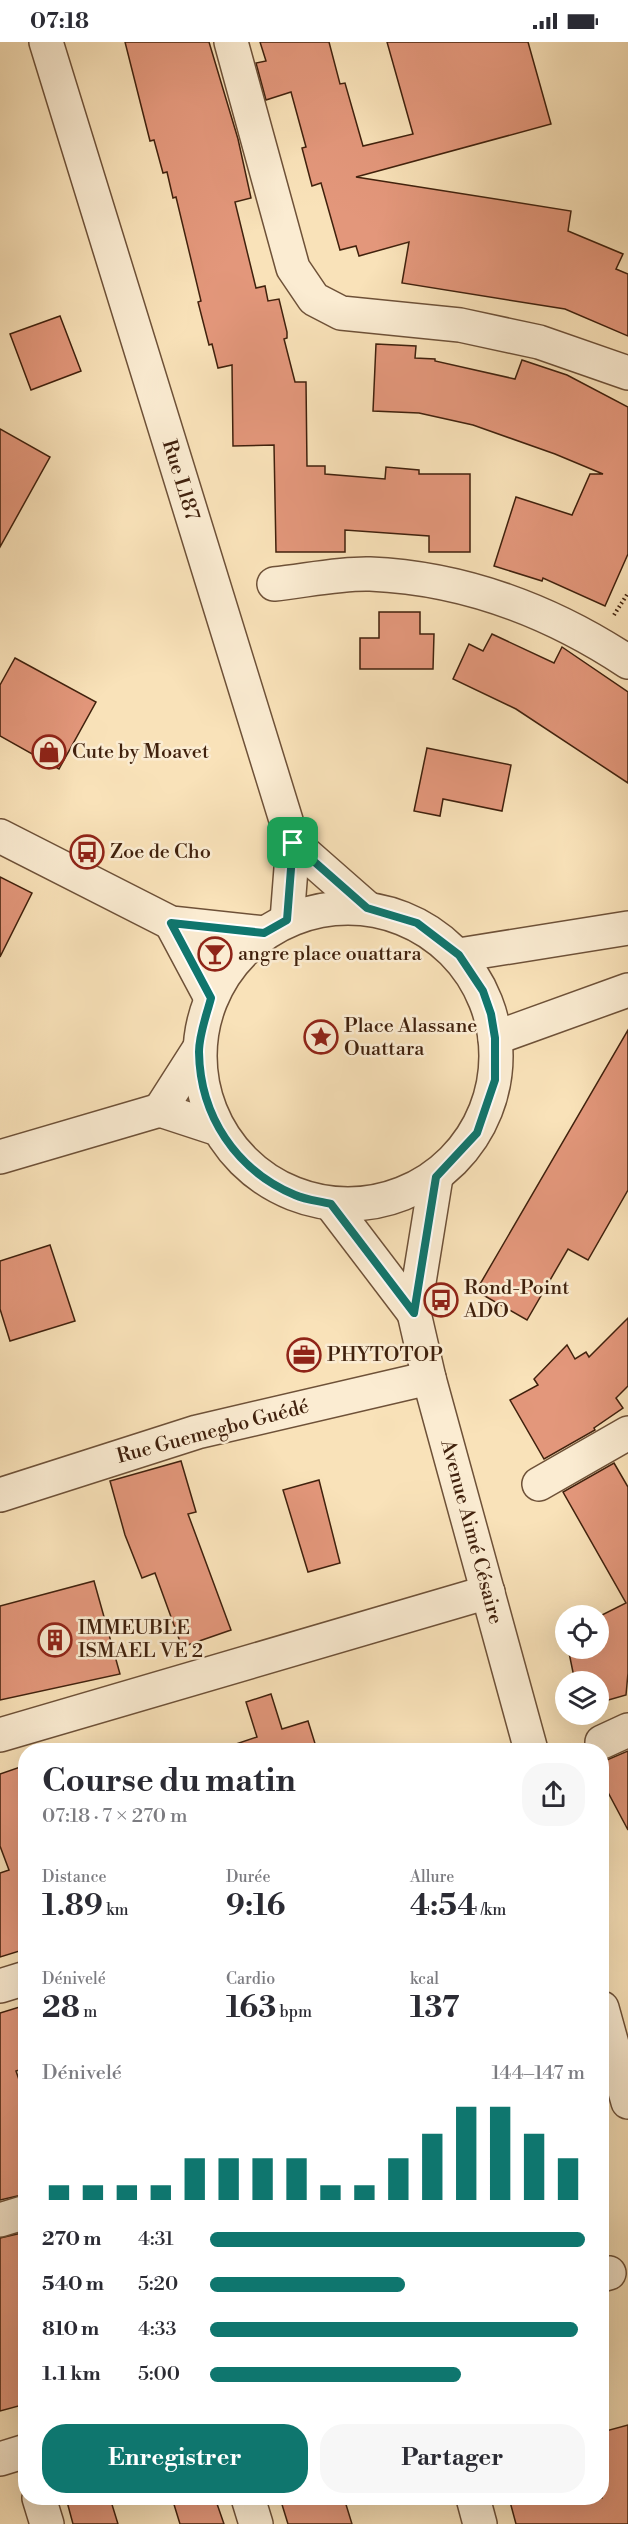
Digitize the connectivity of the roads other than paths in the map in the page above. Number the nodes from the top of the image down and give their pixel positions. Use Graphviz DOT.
graph roads {
  1 [pos="46,42"];
  2 [pos="231,42"];
  3 [pos="628,373"];
  4 [pos="274,584"];
  5 [pos="628,662"];
  6 [pos="0,836"];
  7 [pos="293,843"];
  8 [pos="367,908"];
  9 [pos="171,923"];
  10 [pos="276,927"];
  11 [pos="628,928"];
  12 [pos="459,955"];
  13 [pos="628,990"];
  14 [pos="211,998"];
  15 [pos="495,1038"];
  16 [pos="199,1049"];
  17 [pos="160,1110"];
  18 [pos="218,1129"];
  19 [pos="0,1156"];
  20 [pos="436,1177"];
  21 [pos="331,1204"];
  22 [pos="414,1313"];
  23 [pos="429,1378"];
  24 [pos="628,1433"];
  25 [pos="539,1484"];
  26 [pos="0,1495"];
  27 [pos="488,1592"];
  28 [pos="0,1736"];
  29 [pos="529,1743"];
  30 [pos="18,1980"];
  31 [pos="0,1986"];
  32 [pos="609,2049"];
  33 [pos="628,2102"];
  34 [pos="18,2214"];
  35 [pos="0,2220"];
  36 [pos="41,2505"];
  37 [pos="250,2505"];
  38 [pos="475,2505"];
  39 [pos="47,2524"];
  40 [pos="256,2524"];
  41 [pos="480,2524"];
  1 -- 7 [label="street, Rue L187"];
  2 -- 3 [label="street"];
  4 -- 5 [label="street"];
  6 -- 9 [label="street"];
  7 -- 8 [label="street"];
  7 -- 10 [label="street, Rue L187"];
  8 -- 10 [label="street"];
  8 -- 12 [label="street"];
  9 -- 10 [label="street"];
  9 -- 14 [label="street"];
  10 -- 14 [label="street"];
  11 -- 12 [label="street"];
  12 -- 15 [label="street"];
  13 -- 15 [label="street"];
  14 -- 16 [label="street"];
  15 -- 20 [label="street"];
  16 -- 17 [label="street"];
  16 -- 18 [label="street"];
  17 -- 18 [label="street"];
  17 -- 19 [label="street"];
  18 -- 21 [label="street"];
  20 -- 21 [label="street"];
  20 -- 22 [label="street, Avenue Aimé Césaire"];
  21 -- 22 [label="street, Avenue Aimé Césaire"];
  22 -- 23 [label="street, Avenue Aimé Césaire"];
  23 -- 26 [label="street, Rue Guemegbo Guédé"];
  23 -- 27 [label="street, Avenue Aimé Césaire"];
  24 -- 25 [label="street"];
  27 -- 28 [label="street"];
  27 -- 29 [label="street, Avenue Aimé Césaire"];
  30 -- 31 [label="street"];
  32 -- 33 [label="street"];
  34 -- 35 [label="street"];
  36 -- 39 [label="street"];
  37 -- 40 [label="street"];
  38 -- 41 [label="street"];
}
